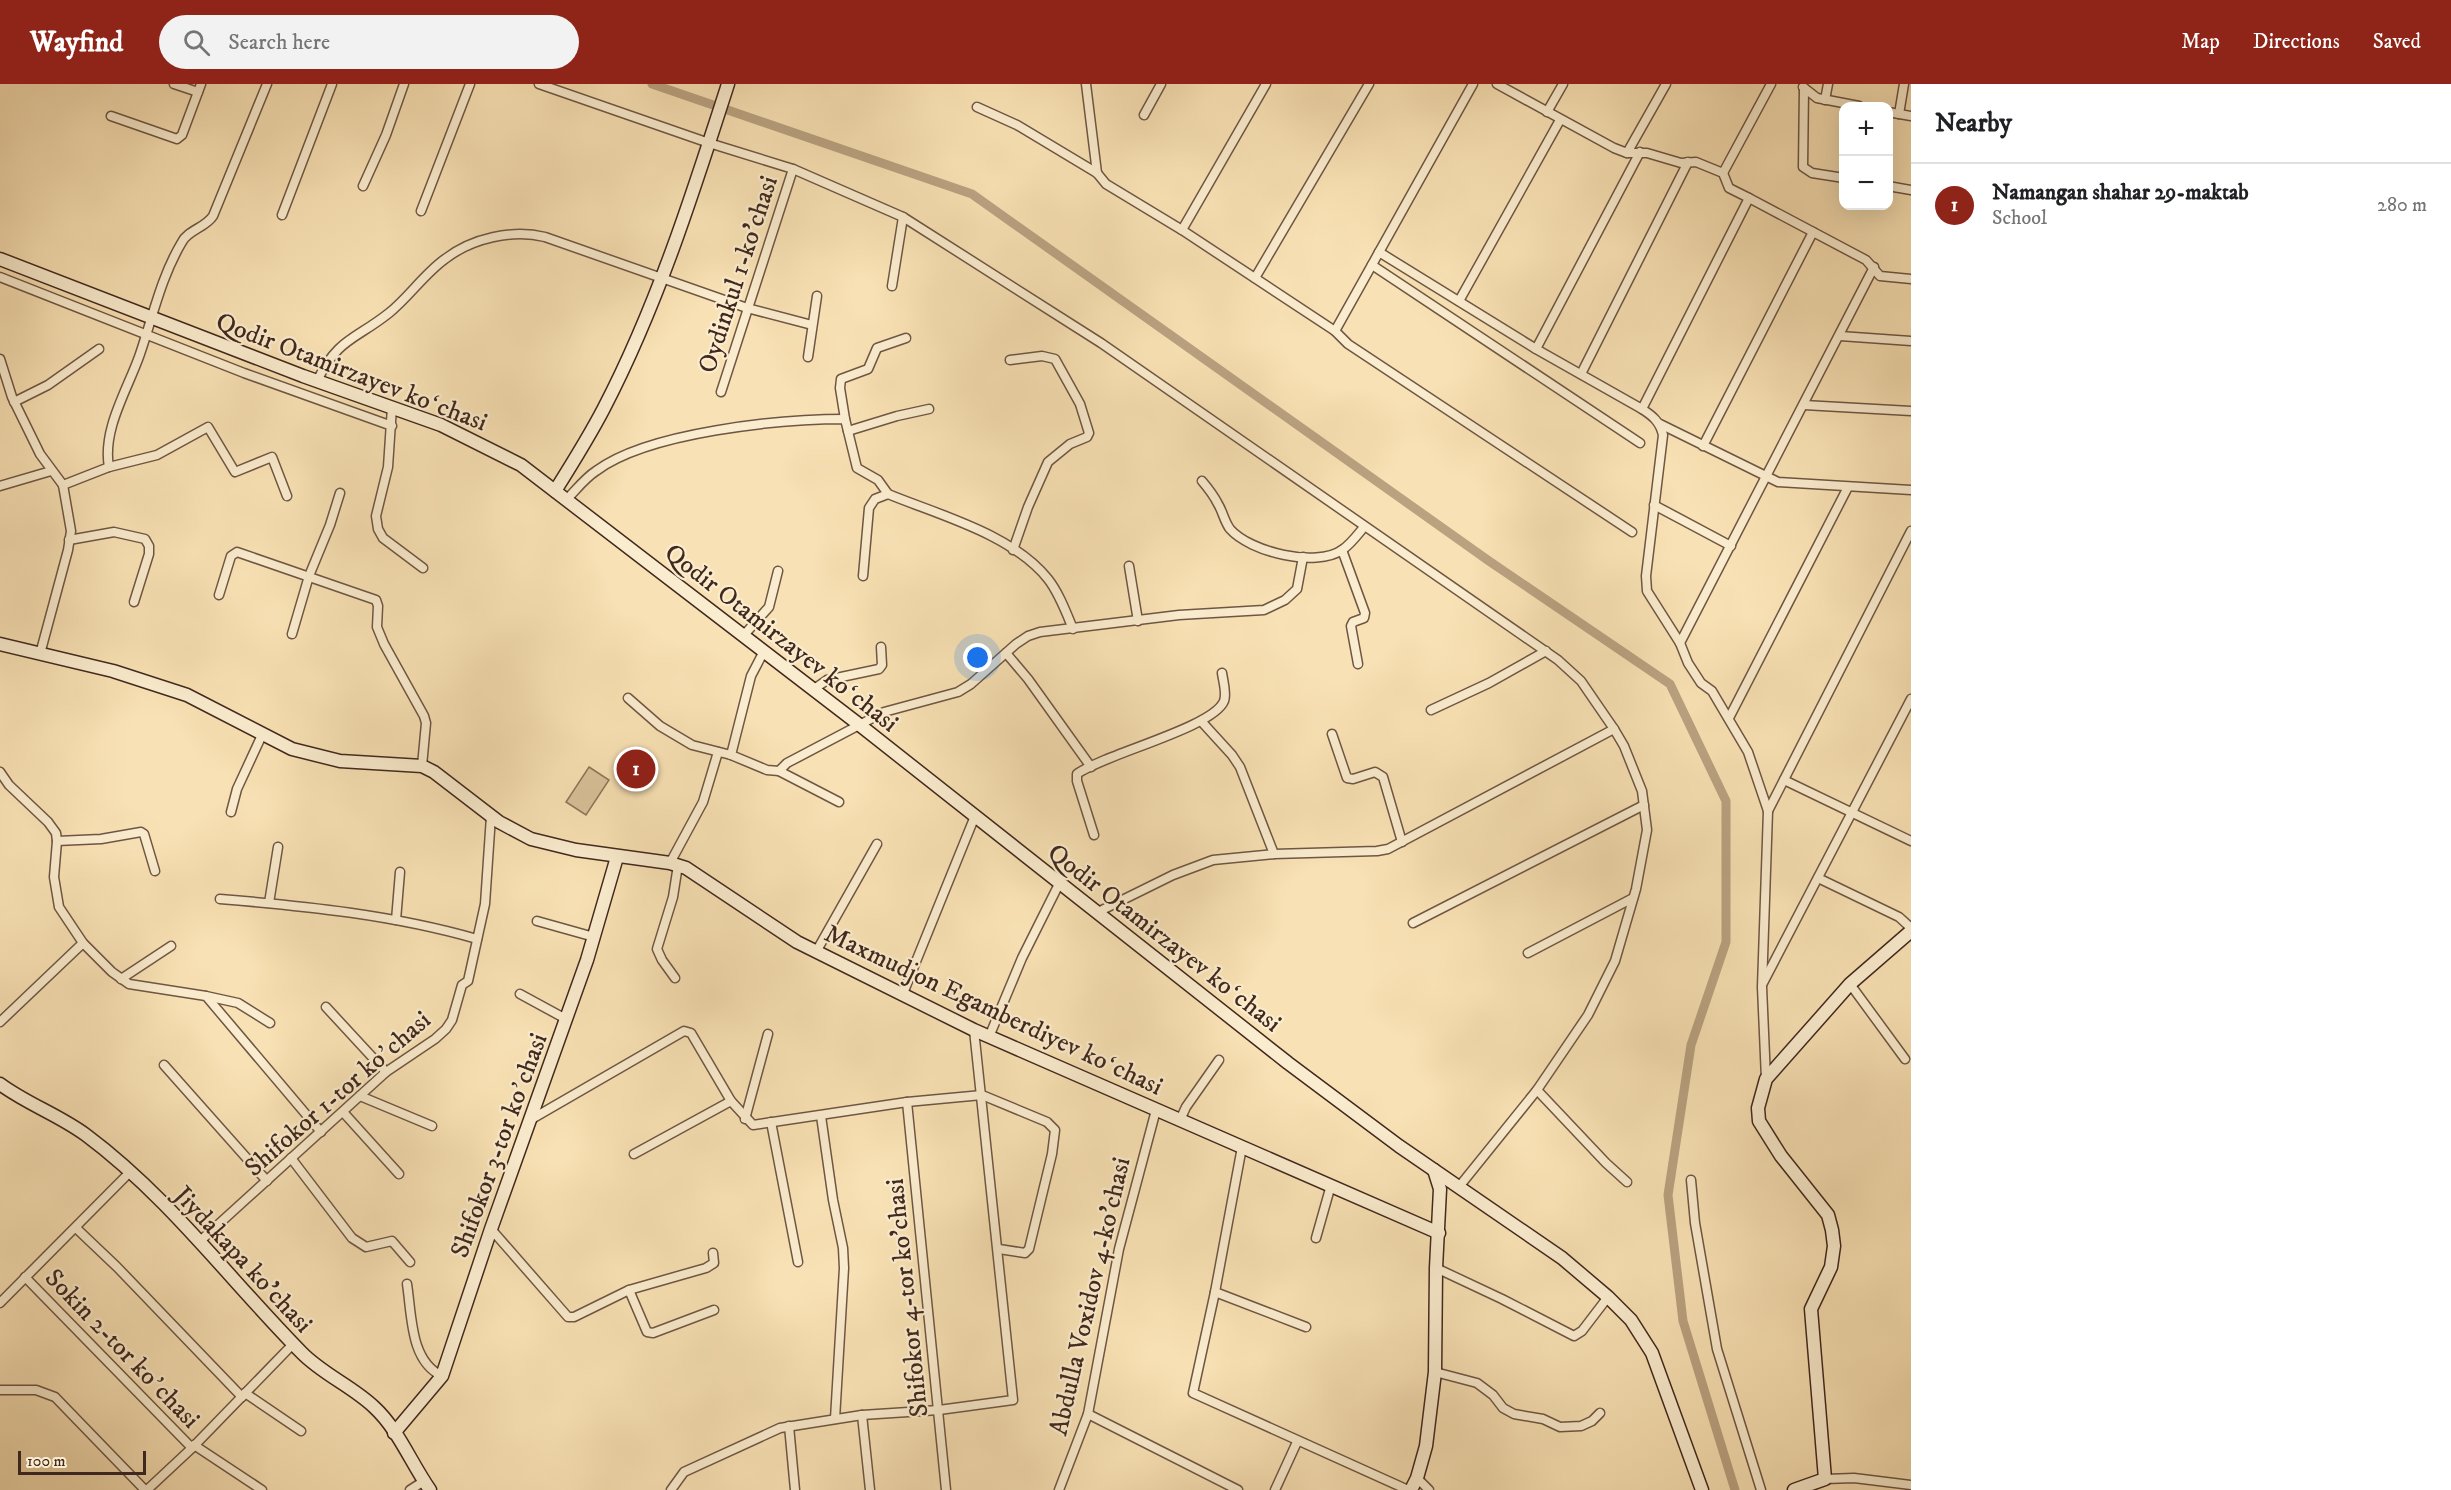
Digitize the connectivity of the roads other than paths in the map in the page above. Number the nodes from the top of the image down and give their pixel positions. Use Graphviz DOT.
graph roads {
  1 [pos="174,84"];
  2 [pos="267,84"];
  3 [pos="332,84"];
  4 [pos="404,84"];
  5 [pos="470,84"];
  6 [pos="539,84"];
  7 [pos="728,84"];
  8 [pos="1086,84"];
  9 [pos="1161,84"];
  10 [pos="1266,84"];
  11 [pos="1369,84"];
  12 [pos="1497,84"];
  13 [pos="1563,84"];
  14 [pos="1666,84"];
  15 [pos="1771,84"];
  16 [pos="1828,84"];
  17 [pos="1904,84"];
  18 [pos="1470,85"];
  19 [pos="1803,86"];
  20 [pos="199,88"];
  21 [pos="1825,100"];
  22 [pos="1839,102"];
  23 [pos="977,107"];
  24 [pos="1547,112"];
  25 [pos="1893,113"];
  26 [pos="1899,114"];
  27 [pos="1144,115"];
  28 [pos="111,116"];
  29 [pos="1911,116"];
  30 [pos="1560,120"];
  31 [pos="710,138"];
  32 [pos="1640,152"];
  33 [pos="1627,153"];
  34 [pos="1688,162"];
  35 [pos="793,169"];
  36 [pos="1097,173"];
  37 [pos="1723,173"];
  38 [pos="1839,177"];
  39 [pos="363,186"];
  40 [pos="1893,187"];
  41 [pos="1911,190"];
  42 [pos="1749,198"];
  43 [pos="421,211"];
  44 [pos="282,215"];
  45 [pos="903,217"];
  46 [pos="1182,230"];
  47 [pos="1812,232"];
  48 [pos="1379,252"];
  49 [pos="0,259"];
  50 [pos="1372,265"];
  51 [pos="1874,267"];
  52 [pos="0,277"];
  53 [pos="661,278"];
  54 [pos="1255,278"];
  55 [pos="1911,279"];
  56 [pos="892,286"];
  57 [pos="817,296"];
  58 [pos="1459,301"];
  59 [pos="747,308"];
  60 [pos="151,316"];
  61 [pos="812,325"];
  62 [pos="1335,331"];
  63 [pos="146,334"];
  64 [pos="1840,336"];
  65 [pos="906,338"];
  66 [pos="204,339"];
  67 [pos="1911,340"];
  68 [pos="99,349"];
  69 [pos="1536,349"];
  70 [pos="198,354"];
  71 [pos="251,357"];
  72 [pos="808,357"];
  73 [pos="0,359"];
  74 [pos="1010,360"];
  75 [pos="244,372"];
  76 [pos="1581,374"];
  77 [pos="303,376"];
  78 [pos="317,381"];
  79 [pos="298,392"];
  80 [pos="721,392"];
  81 [pos="14,402"];
  82 [pos="1804,405"];
  83 [pos="392,407"];
  84 [pos="929,409"];
  85 [pos="1642,409"];
  86 [pos="1911,411"];
  87 [pos="845,419"];
  88 [pos="1660,424"];
  89 [pos="392,426"];
  90 [pos="848,431"];
  91 [pos="1640,443"];
  92 [pos="1703,446"];
  93 [pos="109,467"];
  94 [pos="51,471"];
  95 [pos="1767,477"];
  96 [pos="1202,481"];
  97 [pos="63,485"];
  98 [pos="0,486"];
  99 [pos="1848,487"];
  100 [pos="1911,490"];
  101 [pos="555,491"];
  102 [pos="340,493"];
  103 [pos="888,494"];
  104 [pos="287,496"];
  105 [pos="567,500"];
  106 [pos="1654,505"];
  107 [pos="1364,527"];
  108 [pos="1911,531"];
  109 [pos="1632,532"];
  110 [pos="69,540"];
  111 [pos="1731,546"];
  112 [pos="1013,549"];
  113 [pos="1342,550"];
  114 [pos="1303,557"];
  115 [pos="1129,566"];
  116 [pos="423,568"];
  117 [pos="778,571"];
  118 [pos="309,576"];
  119 [pos="863,576"];
  120 [pos="219,595"];
  121 [pos="134,602"];
  122 [pos="1138,621"];
  123 [pos="1073,628"];
  124 [pos="292,634"];
  125 [pos="744,635"];
  126 [pos="1680,643"];
  127 [pos="0,644"];
  128 [pos="881,647"];
  129 [pos="764,651"];
  130 [pos="1546,651"];
  131 [pos="1006,653"];
  132 [pos="40,654"];
  133 [pos="1358,664"];
  134 [pos="1222,673"];
  135 [pos="813,689"];
  136 [pos="628,699"];
  137 [pos="1911,699"];
  138 [pos="1431,710"];
  139 [pos="1729,718"];
  140 [pos="1201,721"];
  141 [pos="861,726"];
  142 [pos="1614,729"];
  143 [pos="1332,734"];
  144 [pos="262,735"];
  145 [pos="718,752"];
  146 [pos="731,755"];
  147 [pos="422,766"];
  148 [pos="1091,767"];
  149 [pos="779,771"];
  150 [pos="0,772"];
  151 [pos="1784,780"];
  152 [pos="840,802"];
  153 [pos="1644,805"];
  154 [pos="1768,811"];
  155 [pos="231,812"];
  156 [pos="1852,813"];
  157 [pos="491,816"];
  158 [pos="975,816"];
  159 [pos="1094,835"];
  160 [pos="57,841"];
  161 [pos="1911,841"];
  162 [pos="1402,842"];
  163 [pos="877,844"];
  164 [pos="278,847"];
  165 [pos="1274,854"];
  166 [pos="616,857"];
  167 [pos="674,864"];
  168 [pos="155,871"];
  169 [pos="400,872"];
  170 [pos="1818,878"];
  171 [pos="1060,882"];
  172 [pos="220,898"];
  173 [pos="1634,898"];
  174 [pos="269,903"];
  175 [pos="1098,912"];
  176 [pos="396,920"];
  177 [pos="537,921"];
  178 [pos="1413,923"];
  179 [pos="1911,930"];
  180 [pos="594,937"];
  181 [pos="477,939"];
  182 [pos="82,943"];
  183 [pos="171,946"];
  184 [pos="816,952"];
  185 [pos="1528,953"];
  186 [pos="675,978"];
  187 [pos="121,979"];
  188 [pos="1850,984"];
  189 [pos="1762,987"];
  190 [pos="520,994"];
  191 [pos="206,996"];
  192 [pos="902,996"];
  193 [pos="326,1007"];
  194 [pos="566,1019"];
  195 [pos="0,1022"];
  196 [pos="270,1023"];
  197 [pos="974,1030"];
  198 [pos="768,1034"];
  199 [pos="989,1037"];
  200 [pos="1905,1059"];
  201 [pos="1219,1060"];
  202 [pos="164,1065"];
  203 [pos="386,1072"];
  204 [pos="1766,1079"];
  205 [pos="0,1084"];
  206 [pos="1537,1090"];
  207 [pos="982,1095"];
  208 [pos="360,1096"];
  209 [pos="731,1101"];
  210 [pos="907,1102"];
  211 [pos="1156,1110"];
  212 [pos="342,1112"];
  213 [pos="821,1116"];
  214 [pos="745,1119"];
  215 [pos="1180,1120"];
  216 [pos="530,1121"];
  217 [pos="771,1122"];
  218 [pos="432,1126"];
  219 [pos="321,1132"];
  220 [pos="1242,1147"];
  221 [pos="634,1154"];
  222 [pos="291,1158"];
  223 [pos="1434,1170"];
  224 [pos="130,1172"];
  225 [pos="399,1174"];
  226 [pos="1691,1180"];
  227 [pos="267,1181"];
  228 [pos="1627,1182"];
  229 [pos="1331,1185"];
  230 [pos="1458,1188"];
  231 [pos="75,1228"];
  232 [pos="491,1229"];
  233 [pos="1439,1233"];
  234 [pos="1316,1238"];
  235 [pos="199,1242"];
  236 [pos="999,1249"];
  237 [pos="713,1253"];
  238 [pos="411,1262"];
  239 [pos="798,1262"];
  240 [pos="1436,1268"];
  241 [pos="25,1277"];
  242 [pos="407,1284"];
  243 [pos="629,1290"];
  244 [pos="1215,1292"];
  245 [pos="1608,1297"];
  246 [pos="0,1303"];
  247 [pos="714,1310"];
  248 [pos="1306,1327"];
  249 [pos="292,1344"];
  250 [pos="1435,1372"];
  251 [pos="442,1376"];
  252 [pos="0,1390"];
  253 [pos="243,1395"];
  254 [pos="939,1410"];
  255 [pos="1600,1413"];
  256 [pos="1088,1414"];
  257 [pos="862,1415"];
  258 [pos="835,1419"];
  259 [pos="789,1426"];
  260 [pos="301,1431"];
  261 [pos="394,1433"];
  262 [pos="1297,1442"];
  263 [pos="193,1446"];
  264 [pos="1417,1478"];
  265 [pos="1825,1479"];
  266 [pos="1911,1485"];
  267 [pos="427,1486"];
  268 [pos="146,1490"];
  269 [pos="262,1490"];
  270 [pos="410,1490"];
  271 [pos="671,1490"];
  272 [pos="795,1490"];
  273 [pos="870,1490"];
  274 [pos="946,1490"];
  275 [pos="1059,1490"];
  276 [pos="1238,1490"];
  277 [pos="1275,1490"];
  278 [pos="1409,1490"];
  279 [pos="1429,1490"];
  280 [pos="1702,1490"];
  281 [pos="1761,1490"];
  282 [pos="1794,1490"];
  1 -- 20 [label="street"];
  2 -- 60 [label="street"];
  3 -- 44 [label="street"];
  4 -- 39 [label="street"];
  5 -- 43 [label="street"];
  6 -- 31 [label="street"];
  7 -- 31 [label="street"];
  8 -- 36 [label="street"];
  9 -- 27 [label="street"];
  10 -- 46 [label="street"];
  11 -- 54 [label="street"];
  12 -- 24 [label="street"];
  13 -- 24 [label="street"];
  14 -- 33 [label="street"];
  15 -- 37 [label="street"];
  16 -- 21 [label="street"];
  17 -- 26 [label="street"];
  18 -- 48 [label="street"];
  19 -- 21 [label="street"];
  19 -- 38 [label="street"];
  20 -- 28 [label="street"];
  21 -- 22 [label="street"];
  23 -- 36 [label="street"];
  24 -- 30 [label="street"];
  25 -- 26 [label="street"];
  26 -- 29 [label="street"];
  30 -- 33 [label="street"];
  30 -- 58 [label="street"];
  31 -- 35 [label="street"];
  31 -- 53 [label="street"];
  32 -- 33 [label="street"];
  32 -- 34 [label="street"];
  32 -- 69 [label="street"];
  34 -- 37 [label="street"];
  34 -- 76 [label="street"];
  35 -- 45 [label="street"];
  35 -- 59 [label="street, Oydinkul 1-ko'chasi"];
  36 -- 46 [label="street"];
  37 -- 42 [label="street"];
  40 -- 41 [label="street"];
  42 -- 47 [label="street"];
  42 -- 85 [label="street"];
  45 -- 56 [label="street"];
  45 -- 107 [label="street"];
  46 -- 54 [label="street"];
  47 -- 51 [label="street"];
  47 -- 92 [label="street"];
  48 -- 50 [label="street"];
  48 -- 58 [label="street"];
  49 -- 60 [label="street, Qodir Otamirzayev koʻchasi"];
  50 -- 62 [label="street"];
  50 -- 91 [label="street"];
  51 -- 55 [label="street"];
  51 -- 64 [label="street"];
  52 -- 63 [label="street"];
  53 -- 59 [label="street"];
  53 -- 78 [label="street"];
  53 -- 101 [label="street"];
  54 -- 62 [label="street"];
  57 -- 61 [label="street"];
  58 -- 69 [label="street"];
  59 -- 61 [label="street"];
  59 -- 80 [label="street, Oydinkul 1-ko'chasi"];
  60 -- 63 [label="street"];
  60 -- 66 [label="street, Qodir Otamirzayev koʻchasi"];
  61 -- 72 [label="street"];
  62 -- 109 [label="street"];
  63 -- 70 [label="street"];
  63 -- 93 [label="street"];
  64 -- 67 [label="street"];
  64 -- 82 [label="street"];
  65 -- 87 [label="street"];
  66 -- 70 [label="street"];
  66 -- 71 [label="street, Qodir Otamirzayev koʻchasi"];
  68 -- 81 [label="street"];
  69 -- 76 [label="street"];
  70 -- 75 [label="street"];
  71 -- 75 [label="street"];
  71 -- 77 [label="street, Qodir Otamirzayev koʻchasi"];
  73 -- 81 [label="street"];
  74 -- 112 [label="street"];
  75 -- 79 [label="street"];
  76 -- 85 [label="street"];
  77 -- 78 [label="street, Qodir Otamirzayev koʻchasi"];
  77 -- 79 [label="street"];
  78 -- 83 [label="street, Qodir Otamirzayev koʻchasi"];
  79 -- 89 [label="street"];
  81 -- 94 [label="street"];
  82 -- 86 [label="street"];
  82 -- 95 [label="street"];
  83 -- 89 [label="street"];
  83 -- 101 [label="street, Qodir Otamirzayev koʻchasi"];
  84 -- 90 [label="street"];
  85 -- 88 [label="street"];
  87 -- 90 [label="street"];
  87 -- 105 [label="street"];
  88 -- 92 [label="street"];
  88 -- 106 [label="street"];
  89 -- 116 [label="street"];
  90 -- 103 [label="street"];
  92 -- 95 [label="street"];
  93 -- 97 [label="street"];
  93 -- 104 [label="street"];
  94 -- 97 [label="street"];
  94 -- 98 [label="street"];
  95 -- 99 [label="street"];
  95 -- 111 [label="street"];
  96 -- 114 [label="street"];
  97 -- 110 [label="street"];
  99 -- 100 [label="street"];
  99 -- 139 [label="street"];
  101 -- 105 [label="street, Qodir Otamirzayev koʻchasi"];
  102 -- 118 [label="street"];
  103 -- 112 [label="street"];
  103 -- 119 [label="street"];
  105 -- 125 [label="street, Qodir Otamirzayev koʻchasi"];
  106 -- 111 [label="street"];
  106 -- 126 [label="street"];
  107 -- 113 [label="street"];
  107 -- 130 [label="street"];
  108 -- 151 [label="street"];
  110 -- 121 [label="street"];
  110 -- 132 [label="street"];
  111 -- 126 [label="street"];
  112 -- 123 [label="street"];
  113 -- 114 [label="street"];
  113 -- 133 [label="street"];
  114 -- 122 [label="street"];
  115 -- 122 [label="street"];
  117 -- 125 [label="street"];
  118 -- 120 [label="street"];
  118 -- 124 [label="street"];
  118 -- 147 [label="street"];
  122 -- 123 [label="street"];
  123 -- 131 [label="street"];
  125 -- 129 [label="street, Qodir Otamirzayev koʻchasi"];
  126 -- 139 [label="street"];
  127 -- 132 [label="street, Maxmudjon Egamberdiyev koʻchasi"];
  128 -- 135 [label="street"];
  129 -- 135 [label="street, Qodir Otamirzayev koʻchasi"];
  129 -- 146 [label="street"];
  130 -- 138 [label="street"];
  130 -- 142 [label="street"];
  131 -- 141 [label="street"];
  131 -- 148 [label="street"];
  132 -- 144 [label="street, Maxmudjon Egamberdiyev koʻchasi"];
  134 -- 140 [label="street"];
  135 -- 141 [label="street, Qodir Otamirzayev koʻchasi"];
  136 -- 145 [label="street"];
  137 -- 156 [label="street"];
  139 -- 154 [label="street"];
  140 -- 148 [label="street"];
  140 -- 165 [label="street"];
  141 -- 149 [label="street"];
  141 -- 158 [label="street, Qodir Otamirzayev koʻchasi"];
  142 -- 153 [label="street"];
  142 -- 162 [label="street"];
  143 -- 162 [label="street"];
  144 -- 147 [label="street, Maxmudjon Egamberdiyev koʻchasi"];
  144 -- 155 [label="street"];
  145 -- 146 [label="street"];
  145 -- 167 [label="street"];
  146 -- 149 [label="street"];
  147 -- 157 [label="street, Maxmudjon Egamberdiyev koʻchasi"];
  148 -- 159 [label="street"];
  149 -- 152 [label="street"];
  150 -- 160 [label="street"];
  151 -- 154 [label="street"];
  151 -- 156 [label="street"];
  153 -- 173 [label="street"];
  153 -- 178 [label="street"];
  154 -- 189 [label="street"];
  156 -- 161 [label="street"];
  156 -- 170 [label="street"];
  157 -- 166 [label="street, Maxmudjon Egamberdiyev koʻchasi"];
  157 -- 181 [label="street, Shifokor 1-tor koʼchasi"];
  158 -- 171 [label="street, Qodir Otamirzayev koʻchasi"];
  158 -- 192 [label="street"];
  160 -- 168 [label="street"];
  160 -- 182 [label="street"];
  162 -- 165 [label="street"];
  163 -- 184 [label="street"];
  164 -- 174 [label="street"];
  165 -- 175 [label="street"];
  166 -- 167 [label="street, Maxmudjon Egamberdiyev koʻchasi"];
  166 -- 180 [label="street, Shifokor 3-tor koʼchasi"];
  167 -- 184 [label="street, Maxmudjon Egamberdiyev koʻchasi"];
  167 -- 186 [label="street"];
  169 -- 176 [label="street"];
  170 -- 179 [label="street"];
  170 -- 189 [label="street"];
  171 -- 175 [label="street, Qodir Otamirzayev koʻchasi"];
  171 -- 199 [label="street"];
  172 -- 174 [label="street"];
  173 -- 185 [label="street"];
  173 -- 206 [label="street"];
  174 -- 176 [label="street"];
  175 -- 223 [label="street, Qodir Otamirzayev koʻchasi"];
  176 -- 181 [label="street"];
  177 -- 180 [label="street"];
  179 -- 188 [label="street"];
  180 -- 194 [label="street, Shifokor 3-tor koʼchasi"];
  181 -- 203 [label="street, Shifokor 1-tor koʼchasi"];
  182 -- 187 [label="street"];
  182 -- 195 [label="street"];
  183 -- 187 [label="street"];
  184 -- 192 [label="street, Maxmudjon Egamberdiyev koʻchasi"];
  187 -- 191 [label="street"];
  188 -- 200 [label="street"];
  188 -- 204 [label="street"];
  189 -- 204 [label="street"];
  190 -- 194 [label="street"];
  191 -- 196 [label="street"];
  191 -- 219 [label="street"];
  192 -- 197 [label="street, Maxmudjon Egamberdiyev koʻchasi"];
  193 -- 203 [label="street"];
  194 -- 216 [label="street, Shifokor 3-tor koʼchasi"];
  197 -- 199 [label="street, Maxmudjon Egamberdiyev koʻchasi"];
  197 -- 207 [label="street"];
  198 -- 214 [label="street"];
  199 -- 211 [label="street, Maxmudjon Egamberdiyev koʻchasi"];
  201 -- 215 [label="street"];
  202 -- 227 [label="street"];
  203 -- 208 [label="street, Shifokor 1-tor koʼchasi"];
  204 -- 265 [label="street"];
  205 -- 224 [label="street, Jiydakapa ko'chasi"];
  206 -- 228 [label="street"];
  206 -- 230 [label="street"];
  207 -- 210 [label="street"];
  207 -- 236 [label="street"];
  207 -- 236 [label="street"];
  208 -- 212 [label="street, Shifokor 1-tor koʼchasi"];
  208 -- 218 [label="street"];
  209 -- 214 [label="street"];
  209 -- 216 [label="street"];
  209 -- 221 [label="street"];
  210 -- 213 [label="street"];
  210 -- 254 [label="street, Shifokor 4-tor ko'chasi"];
  211 -- 215 [label="street, Maxmudjon Egamberdiyev koʻchasi"];
  211 -- 256 [label="street, Abdulla Voxidov 4-ko'chasi"];
  212 -- 219 [label="street, Shifokor 1-tor koʼchasi"];
  212 -- 225 [label="street"];
  213 -- 217 [label="street"];
  213 -- 258 [label="street"];
  214 -- 217 [label="street"];
  215 -- 220 [label="street, Maxmudjon Egamberdiyev koʻchasi"];
  216 -- 232 [label="street, Shifokor 3-tor koʼchasi"];
  217 -- 239 [label="street"];
  219 -- 222 [label="street, Shifokor 1-tor koʼchasi"];
  220 -- 229 [label="street, Maxmudjon Egamberdiyev koʻchasi"];
  220 -- 244 [label="street"];
  222 -- 227 [label="street, Shifokor 1-tor koʼchasi"];
  222 -- 238 [label="street"];
  223 -- 230 [label="street, Qodir Otamirzayev koʻchasi"];
  223 -- 233 [label="street"];
  224 -- 231 [label="street"];
  224 -- 235 [label="street, Jiydakapa ko'chasi"];
  226 -- 281 [label="street"];
  227 -- 235 [label="street, Shifokor 1-tor koʼchasi"];
  229 -- 233 [label="street, Maxmudjon Egamberdiyev koʻchasi"];
  229 -- 234 [label="street"];
  230 -- 245 [label="street, Qodir Otamirzayev koʻchasi"];
  231 -- 241 [label="street"];
  231 -- 253 [label="street"];
  232 -- 243 [label="street"];
  232 -- 251 [label="street, Shifokor 3-tor koʼchasi"];
  233 -- 240 [label="street"];
  235 -- 249 [label="street, Jiydakapa ko'chasi"];
  236 -- 254 [label="street"];
  237 -- 243 [label="street"];
  240 -- 245 [label="street"];
  240 -- 250 [label="street"];
  241 -- 246 [label="street"];
  241 -- 263 [label="street, Sokin 2-tor koʼchasi"];
  242 -- 251 [label="street"];
  243 -- 247 [label="street"];
  244 -- 248 [label="street"];
  244 -- 262 [label="street"];
  245 -- 280 [label="street, Qodir Otamirzayev koʻchasi"];
  249 -- 253 [label="street"];
  249 -- 261 [label="street, Jiydakapa ko'chasi"];
  250 -- 255 [label="street"];
  250 -- 264 [label="street"];
  251 -- 261 [label="street, Shifokor 3-tor koʼchasi"];
  252 -- 268 [label="street"];
  253 -- 260 [label="street"];
  253 -- 263 [label="street"];
  254 -- 257 [label="street"];
  254 -- 274 [label="street, Shifokor 4-tor ko'chasi"];
  256 -- 275 [label="street, Abdulla Voxidov 4-ko'chasi"];
  256 -- 276 [label="street"];
  257 -- 258 [label="street"];
  257 -- 273 [label="street"];
  258 -- 259 [label="street"];
  259 -- 271 [label="street"];
  259 -- 272 [label="street"];
  261 -- 267 [label="street, Jiydakapa ko'chasi"];
  262 -- 277 [label="street"];
  262 -- 278 [label="street"];
  263 -- 268 [label="street"];
  263 -- 269 [label="street, Sokin 2-tor koʼchasi"];
  264 -- 278 [label="street"];
  264 -- 279 [label="street"];
  265 -- 266 [label="street"];
  265 -- 282 [label="street"];
  267 -- 270 [label="street"];
}
